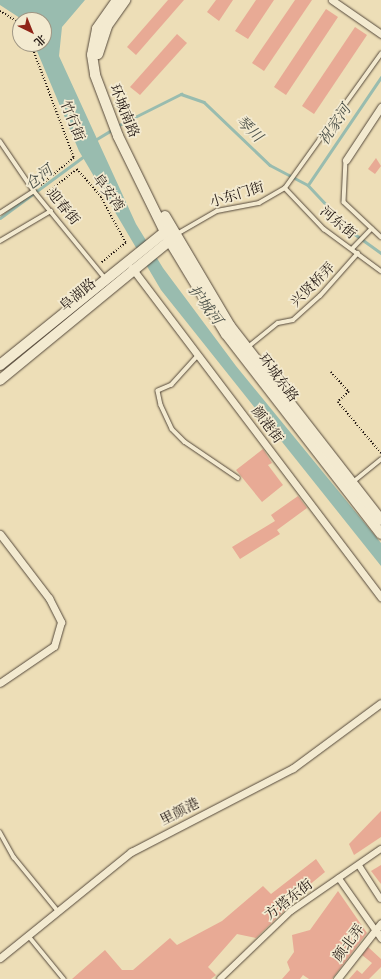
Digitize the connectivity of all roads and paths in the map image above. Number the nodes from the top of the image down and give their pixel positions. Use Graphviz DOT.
graph roads {
  1 [pos="117,0"];
  2 [pos="125,0"];
  3 [pos="332,0"];
  4 [pos="0,11"];
  5 [pos="12,18"];
  6 [pos="381,34"];
  7 [pos="34,52"];
  8 [pos="381,54"];
  9 [pos="381,107"];
  10 [pos="113,116"];
  11 [pos="0,141"];
  12 [pos="346,160"];
  13 [pos="285,188"];
  14 [pos="34,191"];
  15 [pos="45,203"];
  16 [pos="51,211"];
  17 [pos="0,213"];
  18 [pos="183,228"];
  19 [pos="371,229"];
  20 [pos="170,233"];
  21 [pos="381,237"];
  22 [pos="0,241"];
  23 [pos="352,249"];
  24 [pos="358,253"];
  25 [pos="135,262"];
  26 [pos="96,266"];
  27 [pos="381,271"];
  28 [pos="108,282"];
  29 [pos="244,350"];
  30 [pos="198,356"];
  31 [pos="0,365"];
  32 [pos="331,372"];
  33 [pos="0,380"];
  34 [pos="381,453"];
  35 [pos="381,459"];
  36 [pos="238,478"];
  37 [pos="348,486"];
  38 [pos="381,520"];
  39 [pos="0,534"];
  40 [pos="381,534"];
  41 [pos="381,597"];
  42 [pos="0,683"];
  43 [pos="381,703"];
  44 [pos="0,832"];
  45 [pos="381,849"];
  46 [pos="359,865"];
  47 [pos="339,878"];
  48 [pos="381,899"];
  49 [pos="58,911"];
  50 [pos="381,923"];
  51 [pos="375,929"];
  52 [pos="28,935"];
  53 [pos="381,938"];
  54 [pos="0,958"];
  55 [pos="64,979"];
  56 [pos="220,979"];
  57 [pos="337,979"];
  1 -- 10 [label="main road, 环城南路"];
  2 -- 10 [label="main road, 环城南路"];
  3 -- 6 [label="street"];
  4 -- 5 [label="path"];
  7 -- 14 [label="path, 竹行街"];
  8 -- 13 [label="lane"];
  9 -- 12 [label="street"];
  10 -- 20 [label="main road, 环城南路"];
  11 -- 14 [label="lane, 迎春街"];
  12 -- 19 [label="lane"];
  13 -- 18 [label="lane, 小东门街"];
  13 -- 23 [label="lane, 河东街"];
  14 -- 15 [label="lane, 迎春街"];
  14 -- 17 [label="lane"];
  15 -- 16 [label="lane, 迎春街"];
  15 -- 26 [label="path, 阜安湾"];
  16 -- 22 [label="lane"];
  16 -- 26 [label="lane, 迎春街"];
  18 -- 20 [label="lane, 小东门街"];
  18 -- 20 [label="lane"];
  19 -- 21 [label="lane"];
  19 -- 23 [label="lane"];
  20 -- 25 [label="main road, 阜湖路"];
  20 -- 29 [label="main road, 环城东路"];
  23 -- 24 [label="lane, 河东街"];
  24 -- 27 [label="lane, 河东街"];
  24 -- 29 [label="lane, 兴贤桥弄"];
  25 -- 28 [label="main road, 阜湖路"];
  25 -- 30 [label="street, 颜港街"];
  26 -- 28 [label="lane, 迎春街"];
  28 -- 31 [label="main road, 阜湖路"];
  28 -- 33 [label="main road, 阜湖路"];
  29 -- 37 [label="main road, 环城东路"];
  30 -- 36 [label="lane"];
  30 -- 41 [label="street, 颜港街"];
  32 -- 34 [label="path"];
  35 -- 37 [label="lane"];
  37 -- 38 [label="main road, 环城东路"];
  37 -- 40 [label="main road, 环城东路"];
  39 -- 42 [label="street"];
  43 -- 49 [label="street, 里颜港"];
  44 -- 49 [label="lane"];
  45 -- 46 [label="street, 方塔东街"];
  46 -- 47 [label="street, 方塔东街"];
  46 -- 48 [label="street"];
  47 -- 51 [label="street"];
  47 -- 56 [label="street, 方塔东街"];
  49 -- 52 [label="street, 里颜港"];
  50 -- 51 [label="street, 颜北弄"];
  51 -- 53 [label="street"];
  51 -- 57 [label="street, 颜北弄"];
  52 -- 54 [label="street, 里颜港"];
  52 -- 55 [label="lane"];
}
